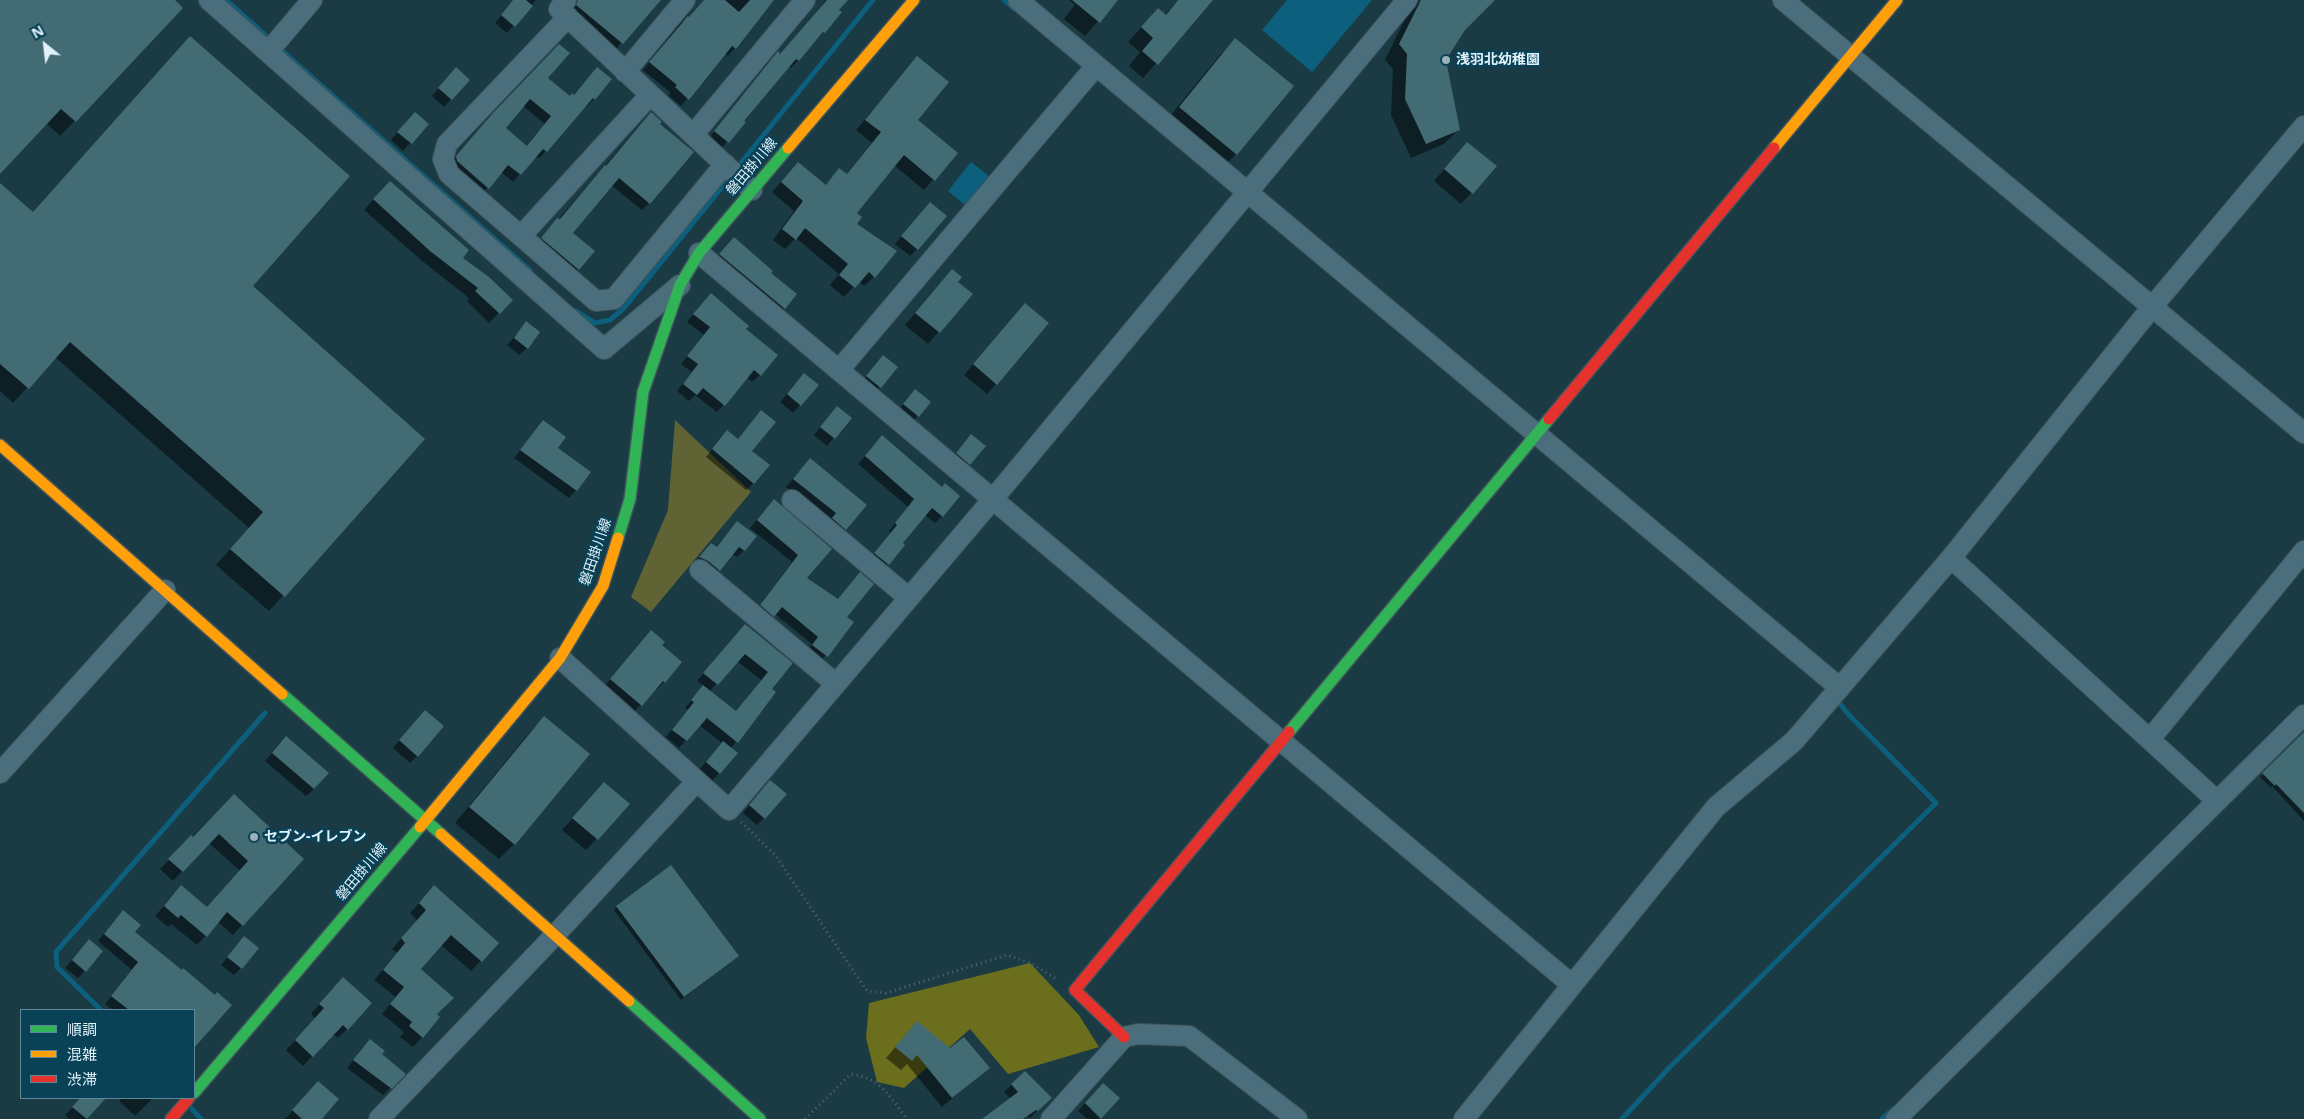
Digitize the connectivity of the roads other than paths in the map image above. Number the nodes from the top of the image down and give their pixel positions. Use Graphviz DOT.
graph roads {
  1 [pos="209,0"];
  2 [pos="312,0"];
  3 [pos="685,0"];
  4 [pos="805,0"];
  5 [pos="914,0"];
  6 [pos="1018,0"];
  7 [pos="1407,0"];
  8 [pos="1783,0"];
  9 [pos="1897,0"];
  10 [pos="567,9"];
  11 [pos="268,52"];
  12 [pos="1850,56"];
  13 [pos="1096,66"];
  14 [pos="626,72"];
  15 [pos="650,95"];
  16 [pos="2304,126"];
  17 [pos="693,135"];
  18 [pos="725,164"];
  19 [pos="752,190"];
  20 [pos="1247,193"];
  21 [pos="521,236"];
  22 [pos="699,252"];
  23 [pos="680,285"];
  24 [pos="2152,307"];
  25 [pos="839,370"];
  26 [pos="1537,433"];
  27 [pos="2304,433"];
  28 [pos="0,445"];
  29 [pos="992,499"];
  30 [pos="792,500"];
  31 [pos="2304,552"];
  32 [pos="1951,558"];
  33 [pos="700,570"];
  34 [pos="165,590"];
  35 [pos="909,598"];
  36 [pos="560,658"];
  37 [pos="836,684"];
  38 [pos="1840,688"];
  39 [pos="2304,715"];
  40 [pos="2150,739"];
  41 [pos="1281,740"];
  42 [pos="0,773"];
  43 [pos="697,781"];
  44 [pos="2217,801"];
  45 [pos="425,821"];
  46 [pos="555,935"];
  47 [pos="1571,984"];
  48 [pos="1124,1038"];
  49 [pos="195,1092"];
  50 [pos="188,1099"];
  51 [pos="171,1119"];
  52 [pos="379,1119"];
  53 [pos="760,1119"];
  54 [pos="1052,1119"];
  55 [pos="1297,1119"];
  56 [pos="1464,1119"];
  57 [pos="1896,1119"];
  1 -- 11 [label="street"];
  2 -- 11 [label="street"];
  3 -- 14 [label="street"];
  4 -- 17 [label="street"];
  5 -- 19 [label="street, 磐田掛川線"];
  6 -- 13 [label="street"];
  7 -- 20 [label="street"];
  8 -- 12 [label="street"];
  9 -- 12 [label="street"];
  10 -- 14 [label="street"];
  10 -- 21 [label="street"];
  11 -- 23 [label="street"];
  12 -- 24 [label="street"];
  12 -- 26 [label="street"];
  13 -- 20 [label="street"];
  13 -- 25 [label="street"];
  14 -- 15 [label="street"];
  15 -- 17 [label="street"];
  15 -- 21 [label="street"];
  16 -- 24 [label="street"];
  17 -- 18 [label="street"];
  18 -- 19 [label="street"];
  18 -- 21 [label="street"];
  19 -- 22 [label="street, 磐田掛川線"];
  20 -- 26 [label="street"];
  20 -- 29 [label="street"];
  22 -- 23 [label="street, 磐田掛川線"];
  22 -- 25 [label="street"];
  23 -- 36 [label="street, 磐田掛川線"];
  24 -- 27 [label="street"];
  24 -- 32 [label="street"];
  25 -- 29 [label="street"];
  26 -- 38 [label="street"];
  26 -- 41 [label="street"];
  28 -- 34 [label="street"];
  29 -- 35 [label="street"];
  29 -- 41 [label="street"];
  30 -- 35 [label="street"];
  31 -- 40 [label="street"];
  32 -- 38 [label="street"];
  32 -- 40 [label="street"];
  33 -- 37 [label="street"];
  34 -- 42 [label="street"];
  34 -- 45 [label="street"];
  35 -- 37 [label="street"];
  36 -- 43 [label="street"];
  36 -- 45 [label="street, 磐田掛川線"];
  37 -- 43 [label="street"];
  38 -- 47 [label="street"];
  39 -- 44 [label="street"];
  40 -- 44 [label="street"];
  41 -- 47 [label="street"];
  41 -- 48 [label="street"];
  43 -- 46 [label="street"];
  44 -- 57 [label="street"];
  45 -- 46 [label="street"];
  45 -- 49 [label="street, 磐田掛川線"];
  46 -- 52 [label="street"];
  46 -- 53 [label="street"];
  47 -- 56 [label="street"];
  48 -- 54 [label="street"];
  48 -- 55 [label="street"];
  50 -- 51 [label="street"];
}
